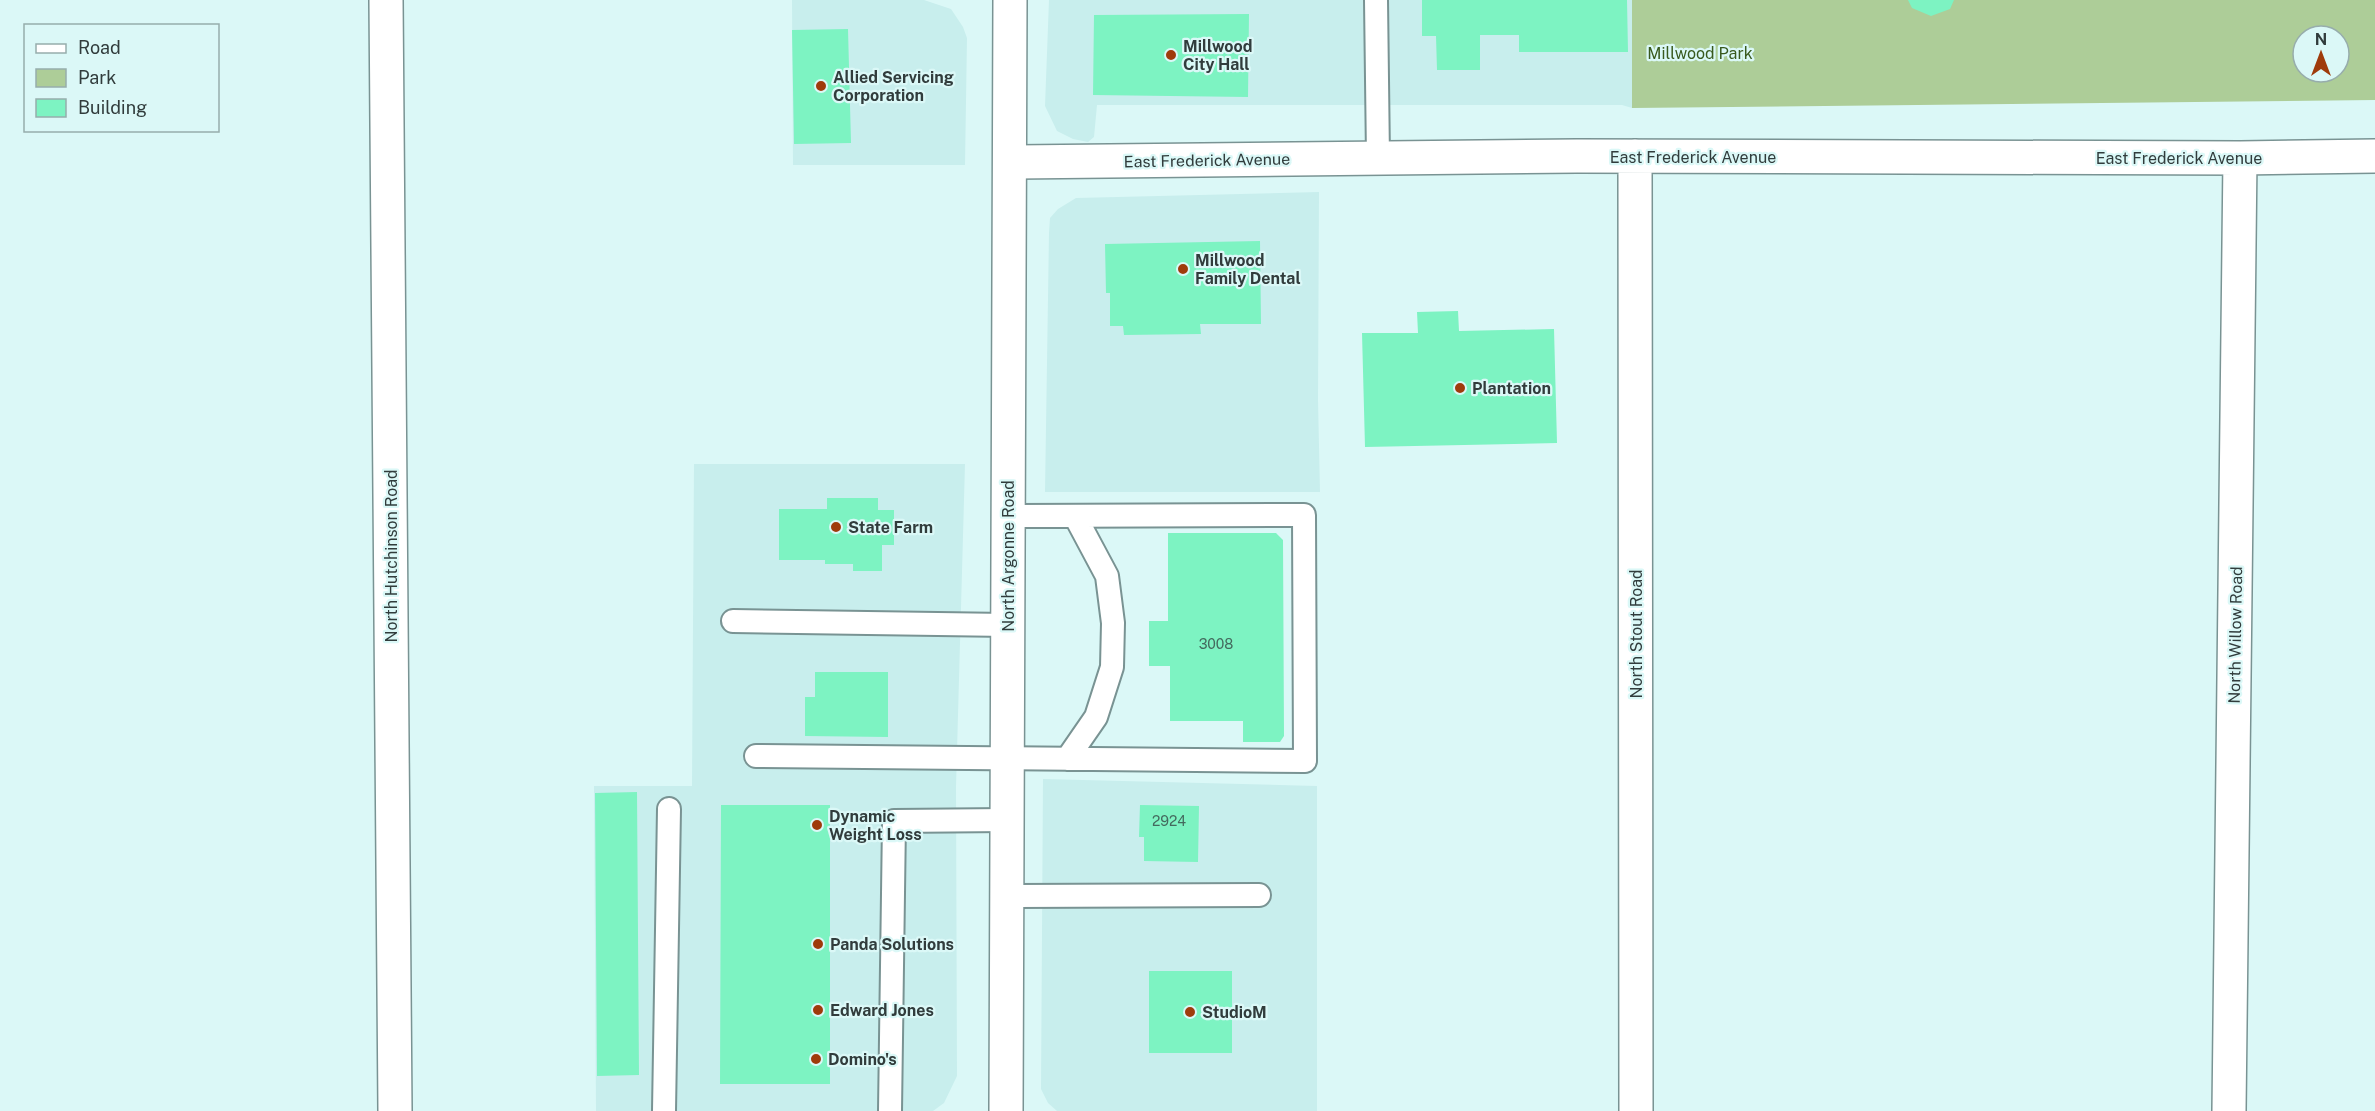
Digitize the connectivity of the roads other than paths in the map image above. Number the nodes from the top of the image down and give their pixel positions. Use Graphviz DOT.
graph roads {
  1 [pos="386,0"];
  2 [pos="1010,0"];
  3 [pos="1376,0"];
  4 [pos="1635,156"];
  5 [pos="2375,156"];
  6 [pos="1378,159"];
  7 [pos="2240,159"];
  8 [pos="1010,162"];
  9 [pos="1009,516"];
  10 [pos="1075,516"];
  11 [pos="733,621"];
  12 [pos="1008,626"];
  13 [pos="756,756"];
  14 [pos="1008,759"];
  15 [pos="1067,759"];
  16 [pos="669,809"];
  17 [pos="1007,820"];
  18 [pos="1259,895"];
  19 [pos="1007,896"];
  20 [pos="395,1111"];
  21 [pos="664,1111"];
  22 [pos="890,1111"];
  23 [pos="1006,1111"];
  24 [pos="1636,1111"];
  25 [pos="2229,1111"];
  1 -- 20 [label="street, North Hutchinson Road"];
  2 -- 8 [label="street, North Argonne Road"];
  3 -- 6 [label="lane"];
  4 -- 6 [label="street, East Frederick Avenue"];
  4 -- 7 [label="street, East Frederick Avenue"];
  4 -- 24 [label="street, North Stout Road"];
  5 -- 7 [label="street, East Frederick Avenue"];
  6 -- 8 [label="street, East Frederick Avenue"];
  7 -- 25 [label="street, North Willow Road"];
  8 -- 9 [label="street, North Argonne Road"];
  9 -- 10 [label="lane"];
  9 -- 12 [label="street, North Argonne Road"];
  10 -- 15 [label="lane"];
  10 -- 15 [label="lane"];
  11 -- 12 [label="lane"];
  12 -- 14 [label="street, North Argonne Road"];
  13 -- 14 [label="lane"];
  14 -- 15 [label="lane"];
  14 -- 17 [label="street, North Argonne Road"];
  16 -- 21 [label="lane"];
  17 -- 19 [label="street, North Argonne Road"];
  17 -- 22 [label="lane"];
  18 -- 19 [label="lane"];
  19 -- 23 [label="street, North Argonne Road"];
}
